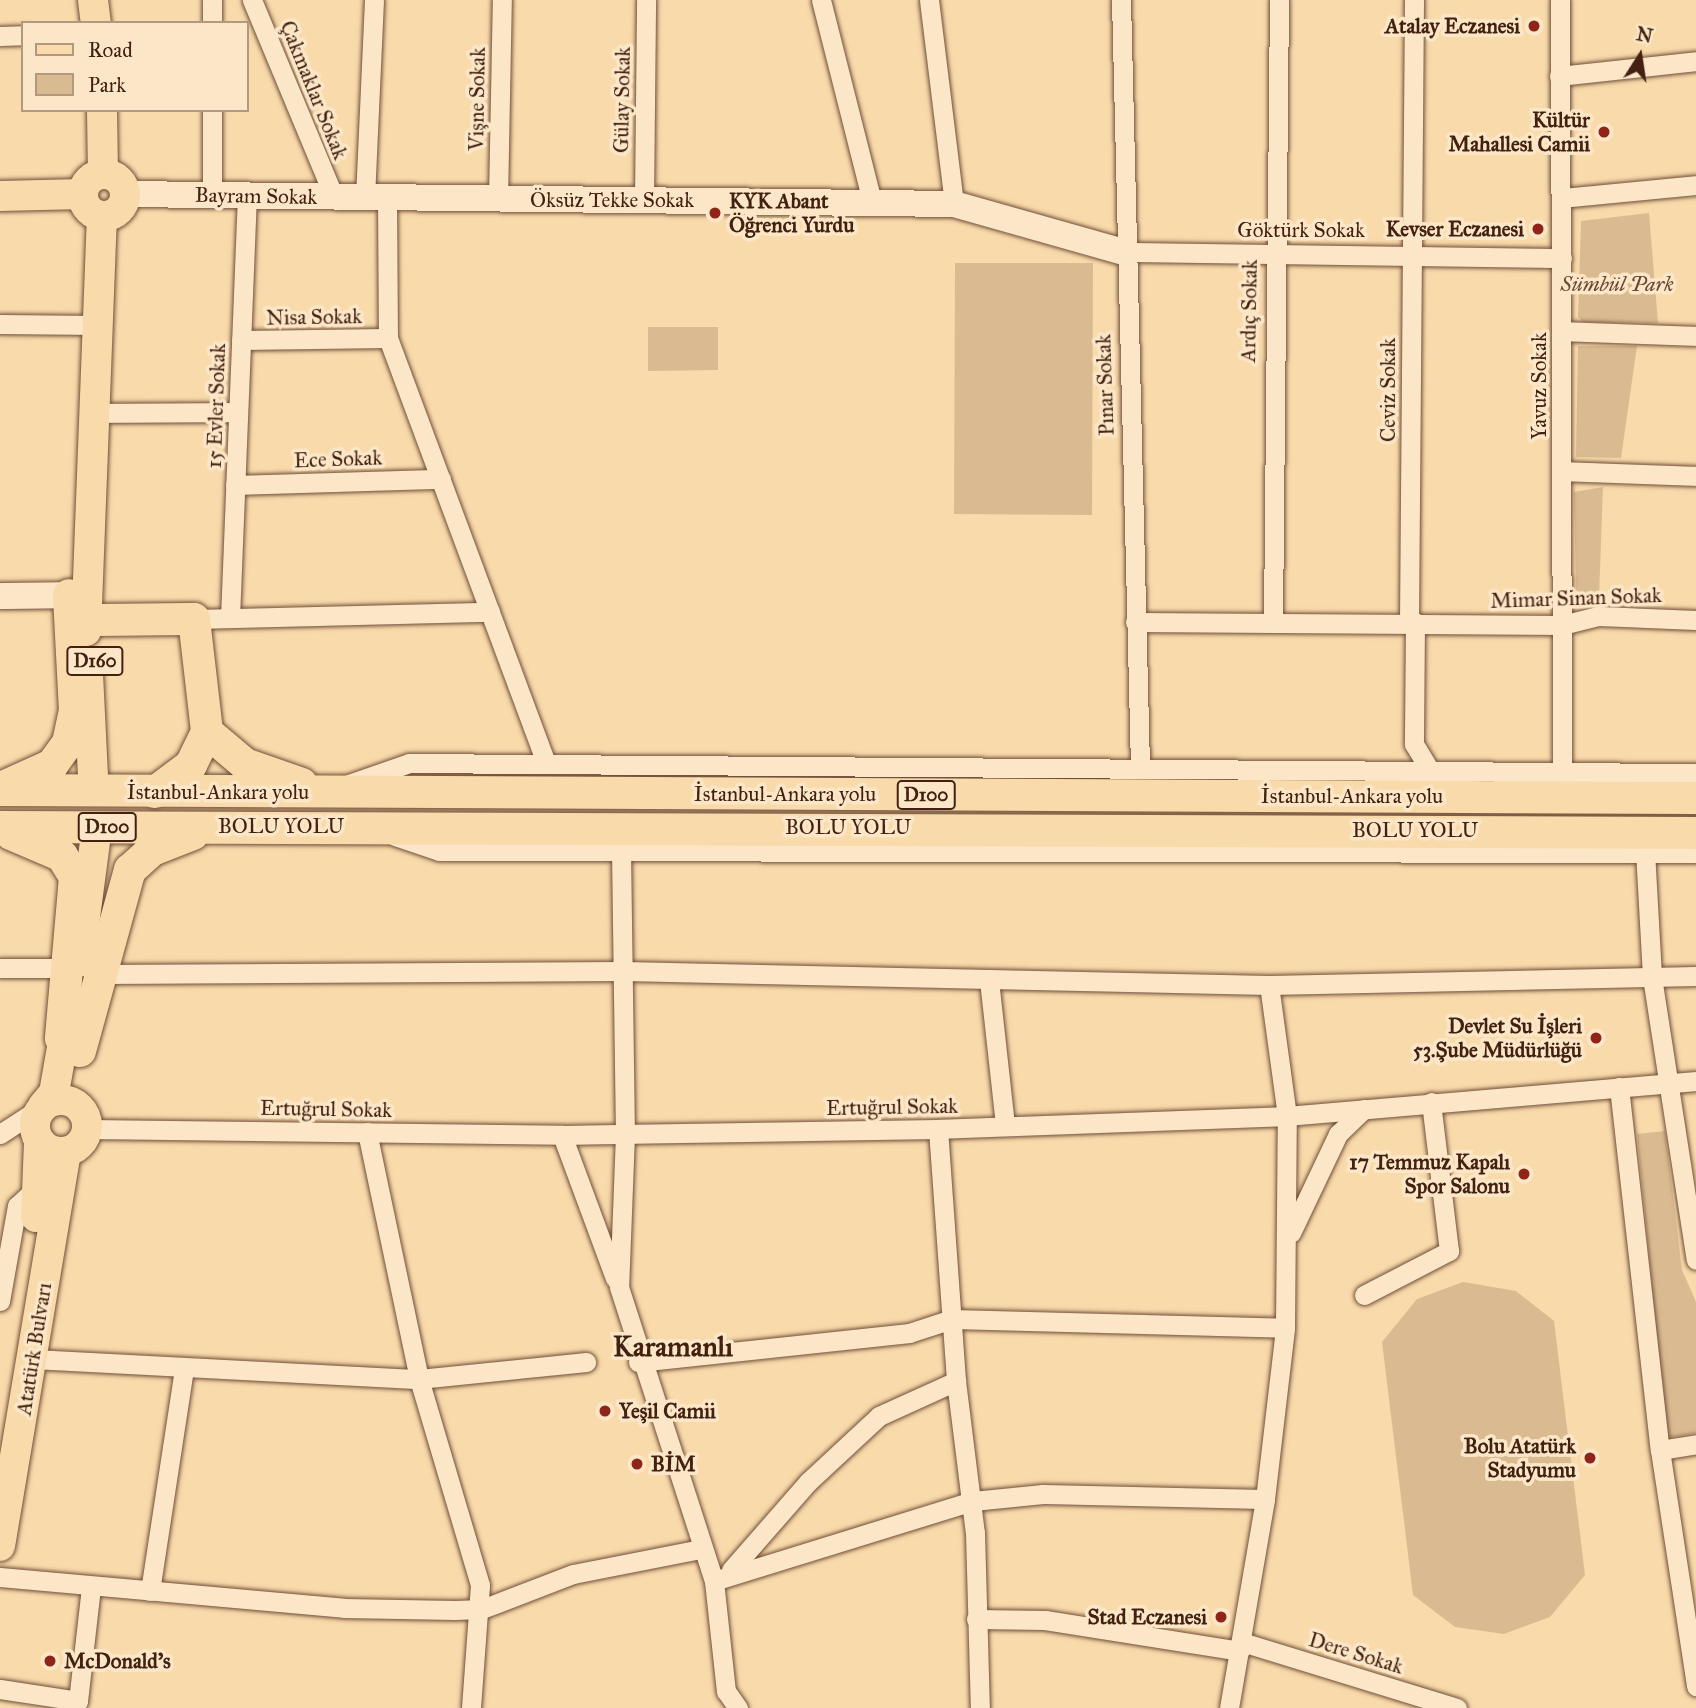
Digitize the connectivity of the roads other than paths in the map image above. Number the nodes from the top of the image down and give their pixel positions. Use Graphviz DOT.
graph roads {
  1 [pos="93,0"];
  2 [pos="212,0"];
  3 [pos="252,0"];
  4 [pos="374,0"];
  5 [pos="502,0"];
  6 [pos="646,0"];
  7 [pos="821,0"];
  8 [pos="929,0"];
  9 [pos="1121,0"];
  10 [pos="1279,0"];
  11 [pos="1414,0"];
  12 [pos="1560,0"];
  13 [pos="96,21"];
  14 [pos="212,21"];
  15 [pos="21,35"];
  16 [pos="0,36"];
  17 [pos="1696,61"];
  18 [pos="1559,76"];
  19 [pos="102,112"];
  20 [pos="212,112"];
  21 [pos="1696,184"];
  22 [pos="125,194"];
  23 [pos="96,195"];
  24 [pos="0,196"];
  25 [pos="212,196"];
  26 [pos="247,196"];
  27 [pos="334,197"];
  28 [pos="376,198"];
  29 [pos="1562,198"];
  30 [pos="498,200"];
  31 [pos="644,201"];
  32 [pos="872,202"];
  33 [pos="954,204"];
  34 [pos="1124,252"];
  35 [pos="1272,252"];
  36 [pos="1411,253"];
  37 [pos="1562,258"];
  38 [pos="0,324"];
  39 [pos="97,325"];
  40 [pos="1562,331"];
  41 [pos="1696,336"];
  42 [pos="388,338"];
  43 [pos="242,340"];
  44 [pos="238,412"];
  45 [pos="93,413"];
  46 [pos="1562,471"];
  47 [pos="1696,476"];
  48 [pos="441,479"];
  49 [pos="235,485"];
  50 [pos="0,596"];
  51 [pos="82,603"];
  52 [pos="490,612"];
  53 [pos="230,618"];
  54 [pos="194,619"];
  55 [pos="1696,620"];
  56 [pos="1135,622"];
  57 [pos="1273,622"];
  58 [pos="1412,622"];
  59 [pos="1562,625"];
  60 [pos="207,732"];
  61 [pos="546,763"];
  62 [pos="1140,769"];
  63 [pos="1430,771"];
  64 [pos="1562,771"];
  65 [pos="1696,773"];
  66 [pos="96,775"];
  67 [pos="0,789"];
  68 [pos="155,792"];
  69 [pos="325,792"];
  70 [pos="1696,798"];
  71 [pos="365,826"];
  72 [pos="214,827"];
  73 [pos="0,828"];
  74 [pos="1696,833"];
  75 [pos="99,842"];
  76 [pos="621,850"];
  77 [pos="1644,852"];
  78 [pos="1696,853"];
  79 [pos="0,968"];
  80 [pos="66,968"];
  81 [pos="623,971"];
  82 [pos="102,974"];
  83 [pos="1696,976"];
  84 [pos="1652,977"];
  85 [pos="989,980"];
  86 [pos="1269,985"];
  87 [pos="71,1045"];
  88 [pos="1696,1081"];
  89 [pos="1668,1082"];
  90 [pos="1619,1087"];
  91 [pos="73,1102"];
  92 [pos="1431,1102"];
  93 [pos="43,1106"];
  94 [pos="1364,1109"];
  95 [pos="1287,1116"];
  96 [pos="1005,1126"];
  97 [pos="88,1129"];
  98 [pos="938,1129"];
  99 [pos="367,1132"];
  100 [pos="0,1134"];
  101 [pos="625,1134"];
  102 [pos="562,1135"];
  103 [pos="53,1146"];
  104 [pos="41,1184"];
  105 [pos="1287,1244"];
  106 [pos="1696,1260"];
  107 [pos="3,1263"];
  108 [pos="619,1287"];
  109 [pos="1364,1295"];
  110 [pos="0,1301"];
  111 [pos="952,1319"];
  112 [pos="1285,1328"];
  113 [pos="33,1359"];
  114 [pos="586,1362"];
  115 [pos="638,1362"];
  116 [pos="184,1370"];
  117 [pos="419,1378"];
  118 [pos="956,1381"];
  119 [pos="0,1435"];
  120 [pos="1696,1444"];
  121 [pos="1660,1450"];
  122 [pos="1265,1499"];
  123 [pos="973,1501"];
  124 [pos="0,1546"];
  125 [pos="701,1549"];
  126 [pos="731,1570"];
  127 [pos="0,1577"];
  128 [pos="714,1581"];
  129 [pos="90,1587"];
  130 [pos="150,1591"];
  131 [pos="482,1609"];
  132 [pos="976,1619"];
  133 [pos="1241,1647"];
  134 [pos="1696,1686"];
  135 [pos="0,1689"];
  136 [pos="726,1699"];
  137 [pos="471,1708"];
  138 [pos="738,1708"];
  139 [pos="980,1708"];
  140 [pos="1229,1708"];
  141 [pos="1457,1708"];
  1 -- 13 [label="main road"];
  2 -- 14 [label="street"];
  3 -- 27 [label="street, Çakmaklar Sokak"];
  4 -- 28 [label="street"];
  5 -- 30 [label="street, Vişne Sokak"];
  6 -- 31 [label="street, Gülay Sokak"];
  7 -- 32 [label="street"];
  8 -- 33 [label="street"];
  9 -- 34 [label="street, Pınar Sokak"];
  10 -- 35 [label="street, Ardıç Sokak"];
  11 -- 36 [label="street, Ceviz Sokak"];
  12 -- 18 [label="street, Yavuz Sokak"];
  15 -- 16 [label="street"];
  17 -- 18 [label="street"];
  18 -- 29 [label="street, Yavuz Sokak"];
  19 -- 23 [label="main road"];
  20 -- 25 [label="street"];
  21 -- 29 [label="street"];
  22 -- 23 [label="main road"];
  22 -- 25 [label="main road, Bayram Sokak"];
  23 -- 24 [label="main road"];
  23 -- 39 [label="main road"];
  25 -- 26 [label="main road, Bayram Sokak"];
  26 -- 27 [label="main road, Bayram Sokak"];
  26 -- 43 [label="street, 15 Evler Sokak"];
  27 -- 28 [label="main road, Bayram Sokak"];
  28 -- 30 [label="main road, Öksüz Tekke Sokak"];
  28 -- 42 [label="street"];
  29 -- 37 [label="street, Yavuz Sokak"];
  30 -- 31 [label="main road, Öksüz Tekke Sokak"];
  31 -- 32 [label="main road, Öksüz Tekke Sokak"];
  32 -- 33 [label="main road, Öksüz Tekke Sokak"];
  33 -- 34 [label="main road, Öksüz Tekke Sokak"];
  34 -- 35 [label="street, Göktürk Sokak"];
  34 -- 56 [label="street, Pınar Sokak"];
  35 -- 36 [label="street, Göktürk Sokak"];
  35 -- 57 [label="street, Ardıç Sokak"];
  36 -- 37 [label="street, Göktürk Sokak"];
  36 -- 58 [label="street, Ceviz Sokak"];
  37 -- 40 [label="street, Yavuz Sokak"];
  38 -- 39 [label="street"];
  39 -- 45 [label="main road"];
  40 -- 41 [label="street"];
  40 -- 46 [label="street, Yavuz Sokak"];
  42 -- 43 [label="street, Nisa Sokak"];
  42 -- 48 [label="street"];
  43 -- 44 [label="street, 15 Evler Sokak"];
  44 -- 45 [label="street"];
  44 -- 49 [label="street, 15 Evler Sokak"];
  45 -- 51 [label="main road, D160"];
  46 -- 47 [label="street"];
  46 -- 59 [label="street, Yavuz Sokak"];
  48 -- 49 [label="street, Ece Sokak"];
  48 -- 52 [label="street"];
  49 -- 53 [label="street, 15 Evler Sokak"];
  50 -- 51 [label="main road"];
  51 -- 54 [label="highway"];
  51 -- 66 [label="main road, D160"];
  51 -- 67 [label="highway"];
  52 -- 53 [label="street"];
  52 -- 61 [label="street"];
  53 -- 54 [label="street"];
  54 -- 60 [label="highway"];
  55 -- 59 [label="street, Mimar Sinan Sokak"];
  56 -- 57 [label="street, Mimar Sinan Sokak"];
  56 -- 62 [label="street, Pınar Sokak"];
  57 -- 58 [label="street, Mimar Sinan Sokak"];
  58 -- 59 [label="street, Mimar Sinan Sokak"];
  58 -- 63 [label="street, Ceviz Sokak"];
  59 -- 64 [label="street, Yavuz Sokak"];
  60 -- 68 [label="highway"];
  60 -- 69 [label="highway"];
  61 -- 62 [label="street"];
  61 -- 69 [label="street"];
  62 -- 63 [label="street"];
  63 -- 64 [label="street"];
  64 -- 65 [label="street"];
  67 -- 68 [label="highway, İstanbul-Ankara yolu / D100"];
  68 -- 69 [label="highway, İstanbul-Ankara yolu / D100"];
  69 -- 70 [label="highway, İstanbul-Ankara yolu / D100"];
  71 -- 72 [label="highway, BOLU YOLU / D100"];
  71 -- 74 [label="highway, BOLU YOLU / D100"];
  71 -- 76 [label="street"];
  72 -- 73 [label="highway, BOLU YOLU / D100"];
  72 -- 82 [label="highway"];
  73 -- 80 [label="highway"];
  75 -- 87 [label="main road"];
  76 -- 77 [label="street"];
  76 -- 81 [label="street"];
  77 -- 78 [label="street"];
  77 -- 84 [label="street"];
  79 -- 80 [label="street"];
  80 -- 87 [label="highway"];
  81 -- 82 [label="street"];
  81 -- 85 [label="street"];
  81 -- 101 [label="street"];
  82 -- 87 [label="highway"];
  83 -- 84 [label="street"];
  84 -- 86 [label="street"];
  84 -- 89 [label="street"];
  85 -- 86 [label="street"];
  85 -- 96 [label="street"];
  86 -- 95 [label="street"];
  87 -- 91 [label="main road"];
  87 -- 93 [label="main road"];
  88 -- 89 [label="street, Ertuğrul Sokak"];
  89 -- 90 [label="street, Ertuğrul Sokak"];
  89 -- 106 [label="street"];
  90 -- 92 [label="street, Ertuğrul Sokak"];
  90 -- 121 [label="street"];
  91 -- 93 [label="main road"];
  91 -- 97 [label="main road"];
  92 -- 94 [label="street, Ertuğrul Sokak"];
  92 -- 109 [label="street"];
  93 -- 100 [label="street"];
  93 -- 103 [label="main road"];
  94 -- 95 [label="street, Ertuğrul Sokak"];
  94 -- 105 [label="street"];
  95 -- 96 [label="street, Ertuğrul Sokak"];
  95 -- 105 [label="street"];
  96 -- 98 [label="street, Ertuğrul Sokak"];
  97 -- 99 [label="street, Ertuğrul Sokak"];
  97 -- 103 [label="main road"];
  98 -- 101 [label="street, Ertuğrul Sokak"];
  98 -- 111 [label="street"];
  99 -- 102 [label="street, Ertuğrul Sokak"];
  99 -- 117 [label="street"];
  100 -- 103 [label="street"];
  101 -- 102 [label="street, Ertuğrul Sokak"];
  101 -- 108 [label="street"];
  102 -- 108 [label="street"];
  103 -- 104 [label="main road, Atatürk Bulvarı"];
  103 -- 113 [label="main road, Atatürk Bulvarı"];
  104 -- 107 [label="street"];
  104 -- 119 [label="main road, Atatürk Bulvarı"];
  105 -- 112 [label="street"];
  107 -- 110 [label="street"];
  108 -- 115 [label="street"];
  111 -- 112 [label="street"];
  111 -- 115 [label="street"];
  111 -- 118 [label="street"];
  112 -- 122 [label="street"];
  113 -- 116 [label="street"];
  113 -- 124 [label="main road, Atatürk Bulvarı"];
  114 -- 117 [label="street"];
  115 -- 125 [label="street"];
  116 -- 117 [label="street"];
  116 -- 130 [label="street"];
  117 -- 131 [label="street"];
  118 -- 123 [label="street"];
  118 -- 126 [label="street"];
  120 -- 121 [label="street"];
  121 -- 134 [label="street"];
  122 -- 123 [label="street"];
  122 -- 133 [label="street"];
  123 -- 126 [label="street"];
  123 -- 132 [label="street"];
  125 -- 128 [label="street"];
  125 -- 131 [label="street"];
  126 -- 128 [label="street"];
  127 -- 129 [label="street"];
  128 -- 136 [label="street"];
  129 -- 130 [label="street"];
  129 -- 135 [label="street"];
  130 -- 131 [label="street"];
  131 -- 137 [label="street"];
  132 -- 133 [label="street, Dere Sokak"];
  132 -- 139 [label="street"];
  133 -- 140 [label="street"];
  133 -- 141 [label="street, Dere Sokak"];
  136 -- 138 [label="street"];
}
